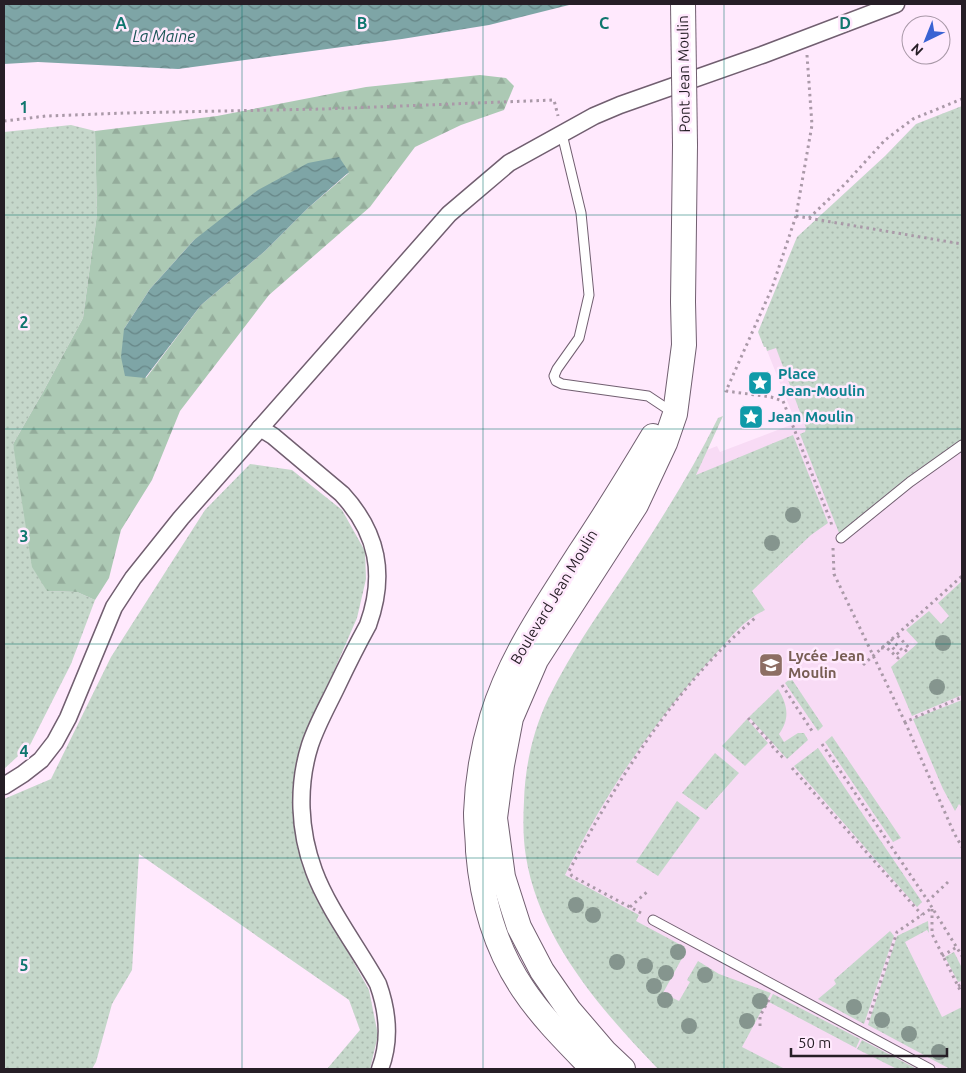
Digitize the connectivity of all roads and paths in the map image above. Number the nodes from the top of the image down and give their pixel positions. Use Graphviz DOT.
graph roads {
  1 [pos="682,4"];
  2 [pos="896,4"];
  3 [pos="807,55"];
  4 [pos="962,99"];
  5 [pos="554,100"];
  6 [pos="4,121"];
  7 [pos="562,134"];
  8 [pos="685,145"];
  9 [pos="796,216"];
  10 [pos="809,218"];
  11 [pos="962,244"];
  12 [pos="680,377"];
  13 [pos="666,408"];
  14 [pos="260,428"];
  15 [pos="962,445"];
  16 [pos="832,529"];
  17 [pos="837,541"];
  18 [pos="962,576"];
  19 [pos="755,618"];
  20 [pos="896,634"];
  21 [pos="890,640"];
  22 [pos="881,648"];
  23 [pos="873,655"];
  24 [pos="863,665"];
  25 [pos="782,686"];
  26 [pos="962,698"];
  27 [pos="748,718"];
  28 [pos="905,722"];
  29 [pos="814,734"];
  30 [pos="822,744"];
  31 [pos="786,760"];
  32 [pos="792,768"];
  33 [pos="4,786"];
  34 [pos="962,847"];
  35 [pos="948,882"];
  36 [pos="648,891"];
  37 [pos="928,901"];
  38 [pos="630,907"];
  39 [pos="932,908"];
  40 [pos="922,915"];
  41 [pos="653,920"];
  42 [pos="957,947"];
  43 [pos="942,956"];
  44 [pos="962,956"];
  45 [pos="962,984"];
  46 [pos="776,986"];
  47 [pos="958,986"];
  48 [pos="961,992"];
  49 [pos="760,1026"];
  50 [pos="864,1034"];
  51 [pos="380,1069"];
  52 [pos="593,1069"];
  53 [pos="623,1069"];
  54 [pos="930,1069"];
  1 -- 8 [label="main road, Pont Jean Moulin, bridge"];
  2 -- 7 [label="street"];
  3 -- 9 [label="path"];
  4 -- 10 [label="path"];
  5 -- 6 [label="path"];
  7 -- 13 [label="lane"];
  7 -- 14 [label="street"];
  8 -- 12 [label="main road, Boulevard Jean Moulin"];
  9 -- 10 [label="path"];
  9 -- 16 [label="path"];
  10 -- 11 [label="path"];
  12 -- 13 [label="main road, Boulevard Jean Moulin"];
  12 -- 53 [label="main road, Boulevard Jean Moulin"];
  13 -- 52 [label="main road, Boulevard Jean Moulin"];
  14 -- 33 [label="street"];
  14 -- 51 [label="street"];
  15 -- 17 [label="lane"];
  17 -- 23 [label="path"];
  18 -- 20 [label="path"];
  19 -- 38 [label="path"];
  20 -- 21 [label="path"];
  20 -- 21 [label="path"];
  21 -- 22 [label="path"];
  21 -- 22 [label="path"];
  22 -- 23 [label="path"];
  23 -- 24 [label="path"];
  23 -- 28 [label="path"];
  25 -- 29 [label="path"];
  26 -- 28 [label="path"];
  27 -- 31 [label="path"];
  28 -- 34 [label="path"];
  30 -- 37 [label="path"];
  32 -- 40 [label="path"];
  35 -- 37 [label="path"];
  36 -- 38 [label="path"];
  37 -- 39 [label="path"];
  38 -- 41 [label="path"];
  39 -- 40 [label="path"];
  39 -- 42 [label="path"];
  39 -- 43 [label="path"];
  40 -- 50 [label="path"];
  41 -- 46 [label="lane"];
  42 -- 43 [label="path"];
  42 -- 44 [label="path"];
  43 -- 47 [label="path"];
  45 -- 47 [label="path"];
  46 -- 49 [label="path"];
  46 -- 50 [label="lane"];
  47 -- 48 [label="path"];
  50 -- 54 [label="lane"];
}
